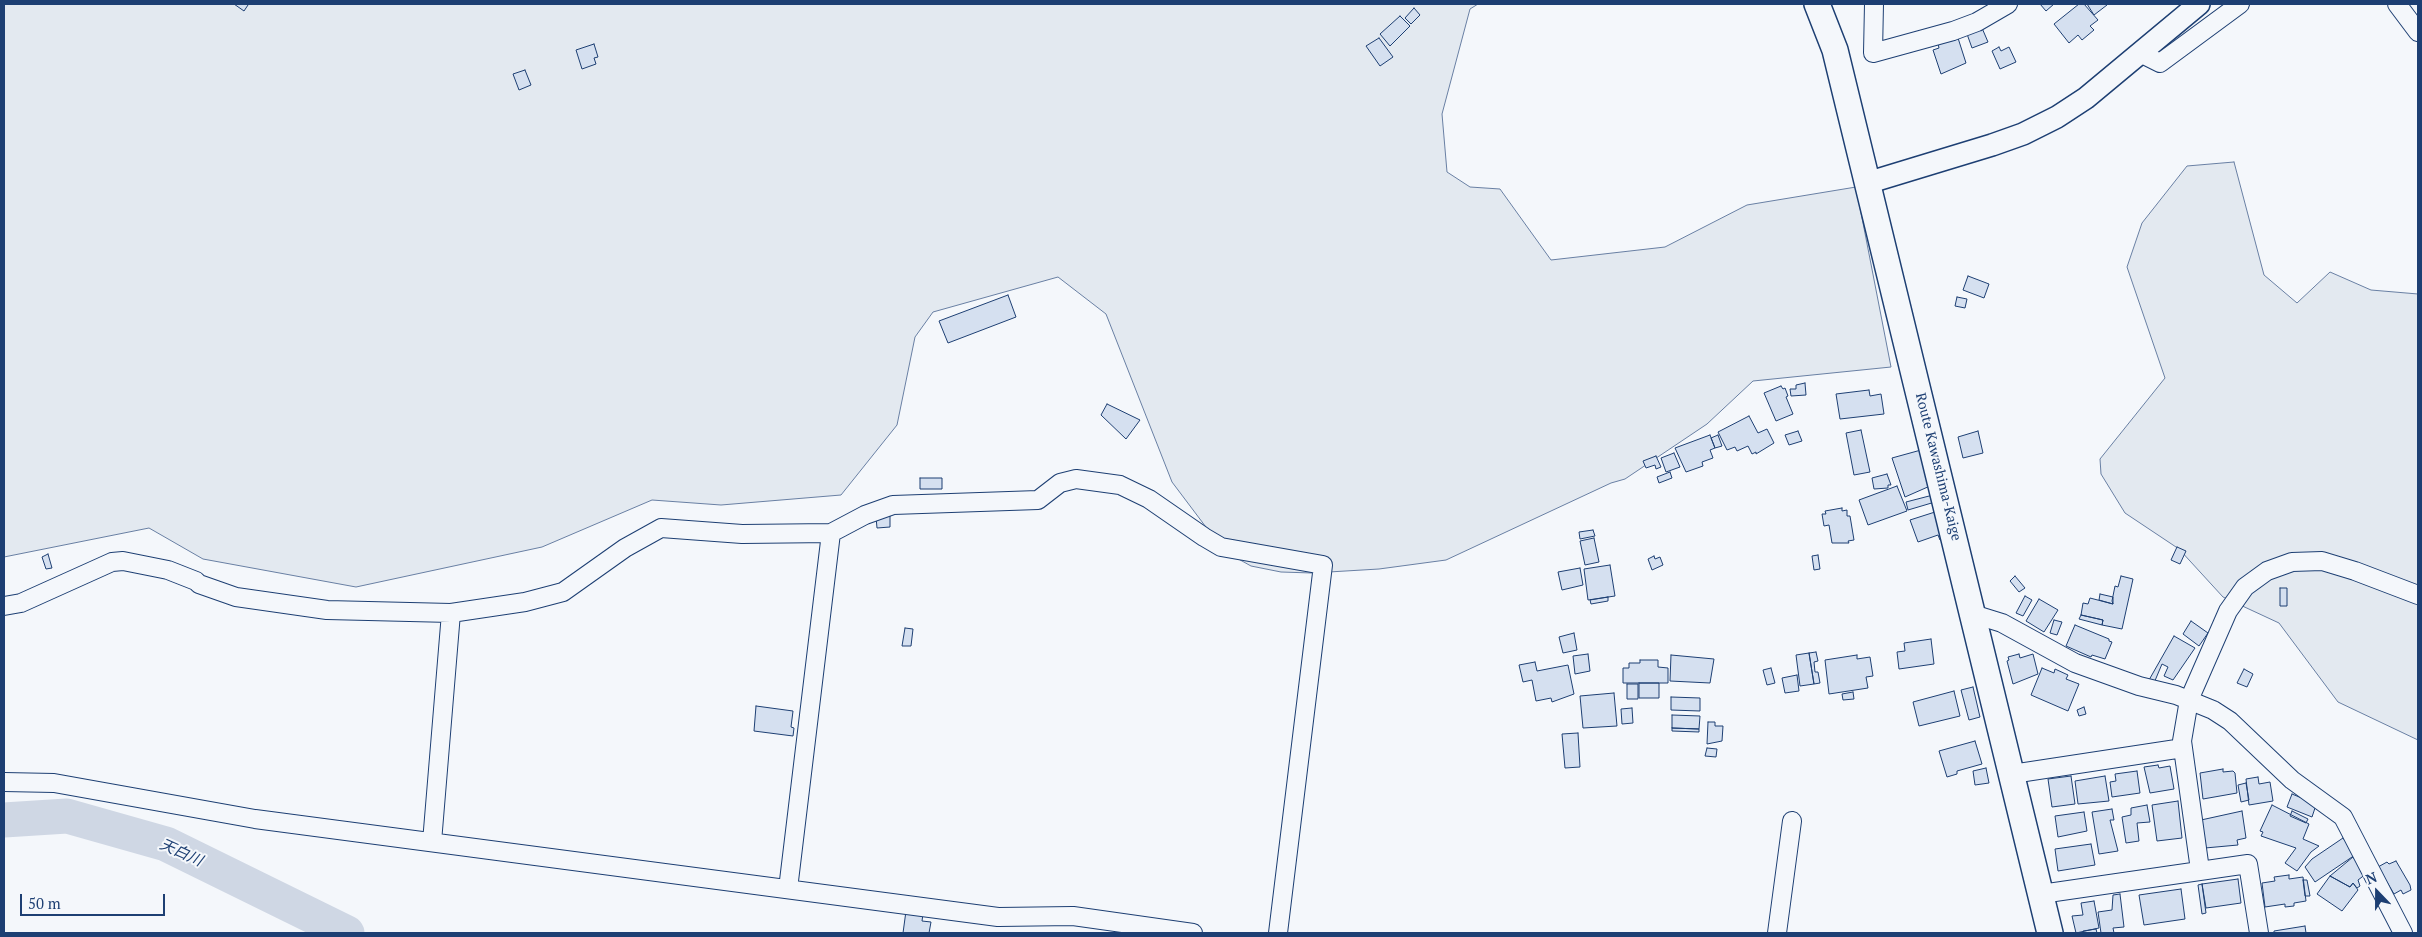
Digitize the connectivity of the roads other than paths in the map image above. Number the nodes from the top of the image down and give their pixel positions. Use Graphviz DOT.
graph roads {
  1 [pos="1817,4"];
  2 [pos="1874,4"];
  3 [pos="2008,4"];
  4 [pos="2199,4"];
  5 [pos="2240,4"];
  6 [pos="2397,4"];
  7 [pos="2418,32"];
  8 [pos="2140,53"];
  9 [pos="1867,182"];
  10 [pos="831,533"];
  11 [pos="2418,595"];
  12 [pos="4,606"];
  13 [pos="451,612"];
  14 [pos="1974,614"];
  15 [pos="2190,700"];
  16 [pos="2183,748"];
  17 [pos="2012,774"];
  18 [pos="4,782"];
  19 [pos="1792,821"];
  20 [pos="432,842"];
  21 [pos="2200,870"];
  22 [pos="788,888"];
  23 [pos="2041,894"];
  24 [pos="1193,933"];
  25 [pos="1278,933"];
  26 [pos="1777,933"];
  27 [pos="2050,933"];
  28 [pos="2258,933"];
  29 [pos="2402,933"];
  1 -- 9 [label="main road, Route Kawashima-Kaige"];
  2 -- 3 [label="street"];
  4 -- 8 [label="street"];
  5 -- 8 [label="street"];
  6 -- 7 [label="street"];
  8 -- 9 [label="street"];
  9 -- 14 [label="main road, Route Kawashima-Kaige"];
  10 -- 13 [label="street"];
  10 -- 22 [label="street"];
  10 -- 25 [label="street"];
  11 -- 15 [label="street"];
  12 -- 13 [label="street"];
  13 -- 20 [label="street"];
  14 -- 15 [label="street"];
  14 -- 17 [label="main road, Route Kawashima-Kaige"];
  15 -- 16 [label="street"];
  15 -- 29 [label="street"];
  16 -- 17 [label="street"];
  16 -- 21 [label="street"];
  17 -- 23 [label="main road, Route Kawashima-Kaige"];
  18 -- 20 [label="street"];
  19 -- 26 [label="street"];
  20 -- 22 [label="street"];
  21 -- 23 [label="street"];
  21 -- 28 [label="street"];
  22 -- 24 [label="street"];
  23 -- 27 [label="main road, Route Kawashima-Kaige"];
}
